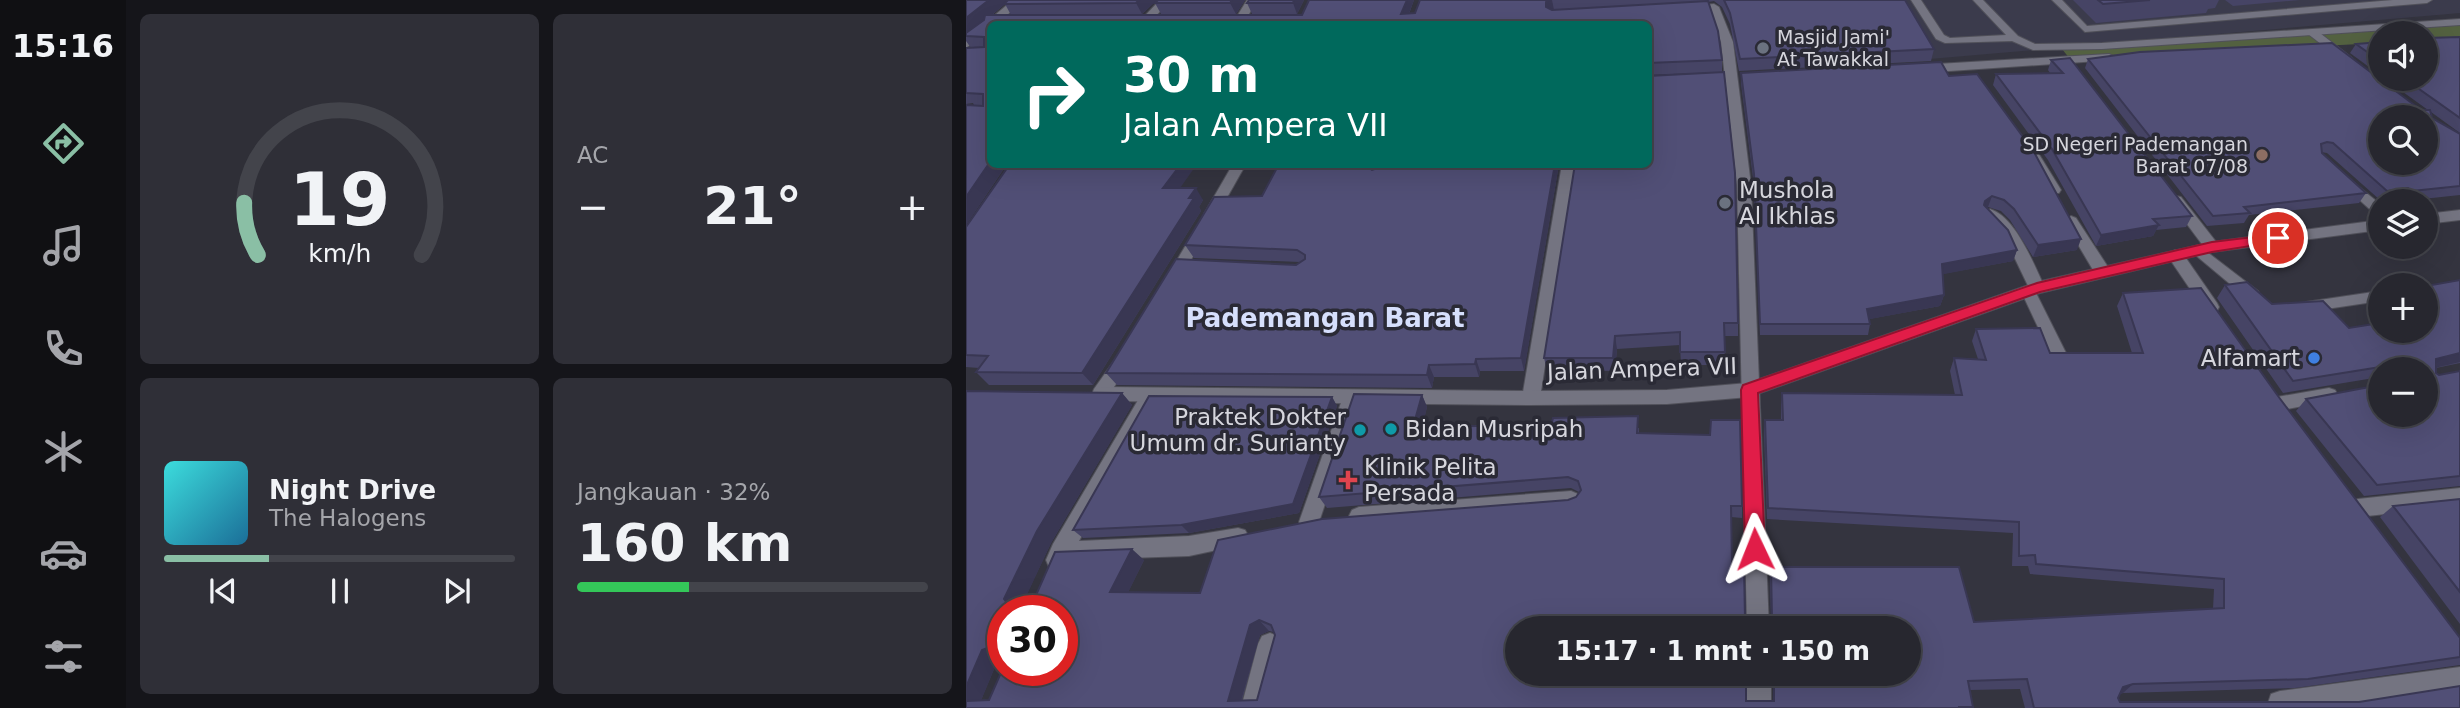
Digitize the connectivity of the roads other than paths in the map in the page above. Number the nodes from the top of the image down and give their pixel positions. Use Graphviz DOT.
graph roads {
  1 [pos="1019,0"];
  2 [pos="1166,0"];
  3 [pos="1252,0"];
  4 [pos="1916,0"];
  5 [pos="1978,0"];
  6 [pos="2057,0"];
  7 [pos="2427,0"];
  8 [pos="2381,2"];
  9 [pos="1712,4"];
  10 [pos="2225,8"];
  11 [pos="1672,11"];
  12 [pos="2235,16"];
  13 [pos="992,21"];
  14 [pos="1017,21"];
  15 [pos="1142,21"];
  16 [pos="1240,21"];
  17 [pos="1253,21"];
  18 [pos="2460,22"];
  19 [pos="987,26"];
  20 [pos="2314,33"];
  21 [pos="2014,38"];
  22 [pos="2328,43"];
  23 [pos="966,45"];
  24 [pos="2304,47"];
  25 [pos="2148,56"];
  26 [pos="2068,61"];
  27 [pos="1970,66"];
  28 [pos="1903,69"];
  29 [pos="2361,70"];
  30 [pos="2081,79"];
  31 [pos="1980,80"];
  32 [pos="2017,131"];
  33 [pos="1238,168"];
  34 [pos="1568,168"];
  35 [pos="2341,176"];
  36 [pos="2167,188"];
  37 [pos="2368,200"];
  38 [pos="1990,214"];
  39 [pos="2460,215"];
  40 [pos="2438,218"];
  41 [pos="2368,227"];
  42 [pos="2205,249"];
  43 [pos="2175,255"];
  44 [pos="2102,271"];
  45 [pos="1167,287"];
  46 [pos="2033,289"];
  47 [pos="2368,298"];
  48 [pos="2269,307"];
  49 [pos="2288,309"];
  50 [pos="2222,324"];
  51 [pos="1132,345"];
  52 [pos="2060,356"];
  53 [pos="1749,390"];
  54 [pos="2342,393"];
  55 [pos="1094,394"];
  56 [pos="1150,395"];
  57 [pos="1352,397"];
  58 [pos="1531,398"];
  59 [pos="2293,425"];
  60 [pos="2460,497"];
  61 [pos="1571,500"];
  62 [pos="1327,520"];
  63 [pos="1283,527"];
  64 [pos="2374,529"];
  65 [pos="1257,533"];
  66 [pos="1061,551"];
  67 [pos="1050,572"];
  68 [pos="1758,616"];
  69 [pos="1270,644"];
  70 [pos="2460,679"];
  71 [pos="1759,686"];
  72 [pos="2255,704"];
  73 [pos="1253,708"];
  74 [pos="1759,708"];
  1 -- 13 [label="street"];
  2 -- 15 [label="street"];
  3 -- 16 [label="street"];
  4 -- 21 [label="lane"];
  5 -- 21 [label="lane"];
  6 -- 12 [label="lane"];
  7 -- 8 [label="lane"];
  8 -- 12 [label="lane"];
  9 -- 11 [label="street"];
  9 -- 53 [label="street"];
  10 -- 12 [label="lane"];
  13 -- 14 [label="street"];
  16 -- 17 [label="street"];
  18 -- 20 [label="lane"];
  19 -- 23 [label="street"];
  20 -- 21 [label="lane"];
  20 -- 22 [label="street"];
  22 -- 24 [label="street"];
  22 -- 29 [label="street"];
  25 -- 26 [label="street"];
  26 -- 27 [label="street"];
  26 -- 30 [label="street"];
  27 -- 28 [label="street"];
  27 -- 31 [label="street"];
  32 -- 44 [label="street"];
  33 -- 45 [label="lane"];
  34 -- 58 [label="street"];
  35 -- 37 [label="lane"];
  36 -- 42 [label="street"];
  38 -- 46 [label="street"];
  39 -- 40 [label="street"];
  41 -- 42 [label="street, Jalan Ampera VII"];
  42 -- 43 [label="street, Jalan Ampera VII"];
  42 -- 48 [label="lane"];
  43 -- 44 [label="street, Jalan Ampera VII"];
  43 -- 50 [label="street"];
  44 -- 46 [label="street, Jalan Ampera VII"];
  46 -- 52 [label="lane"];
  46 -- 53 [label="street, Jalan Ampera VII"];
  47 -- 49 [label="lane"];
  51 -- 55 [label="lane"];
  53 -- 58 [label="street, Jalan Ampera VII"];
  53 -- 68 [label="street"];
  54 -- 59 [label="street"];
  55 -- 56 [label="street, Jalan Ampera VII"];
  56 -- 57 [label="street, Jalan Ampera VII"];
  56 -- 66 [label="street"];
  57 -- 58 [label="street, Jalan Ampera VII"];
  57 -- 62 [label="street"];
  60 -- 64 [label="street"];
  61 -- 62 [label="street"];
  62 -- 63 [label="street"];
  65 -- 66 [label="street"];
  66 -- 67 [label="street"];
  69 -- 73 [label="street"];
  70 -- 72 [label="street"];
  71 -- 74 [label="street"];
}
